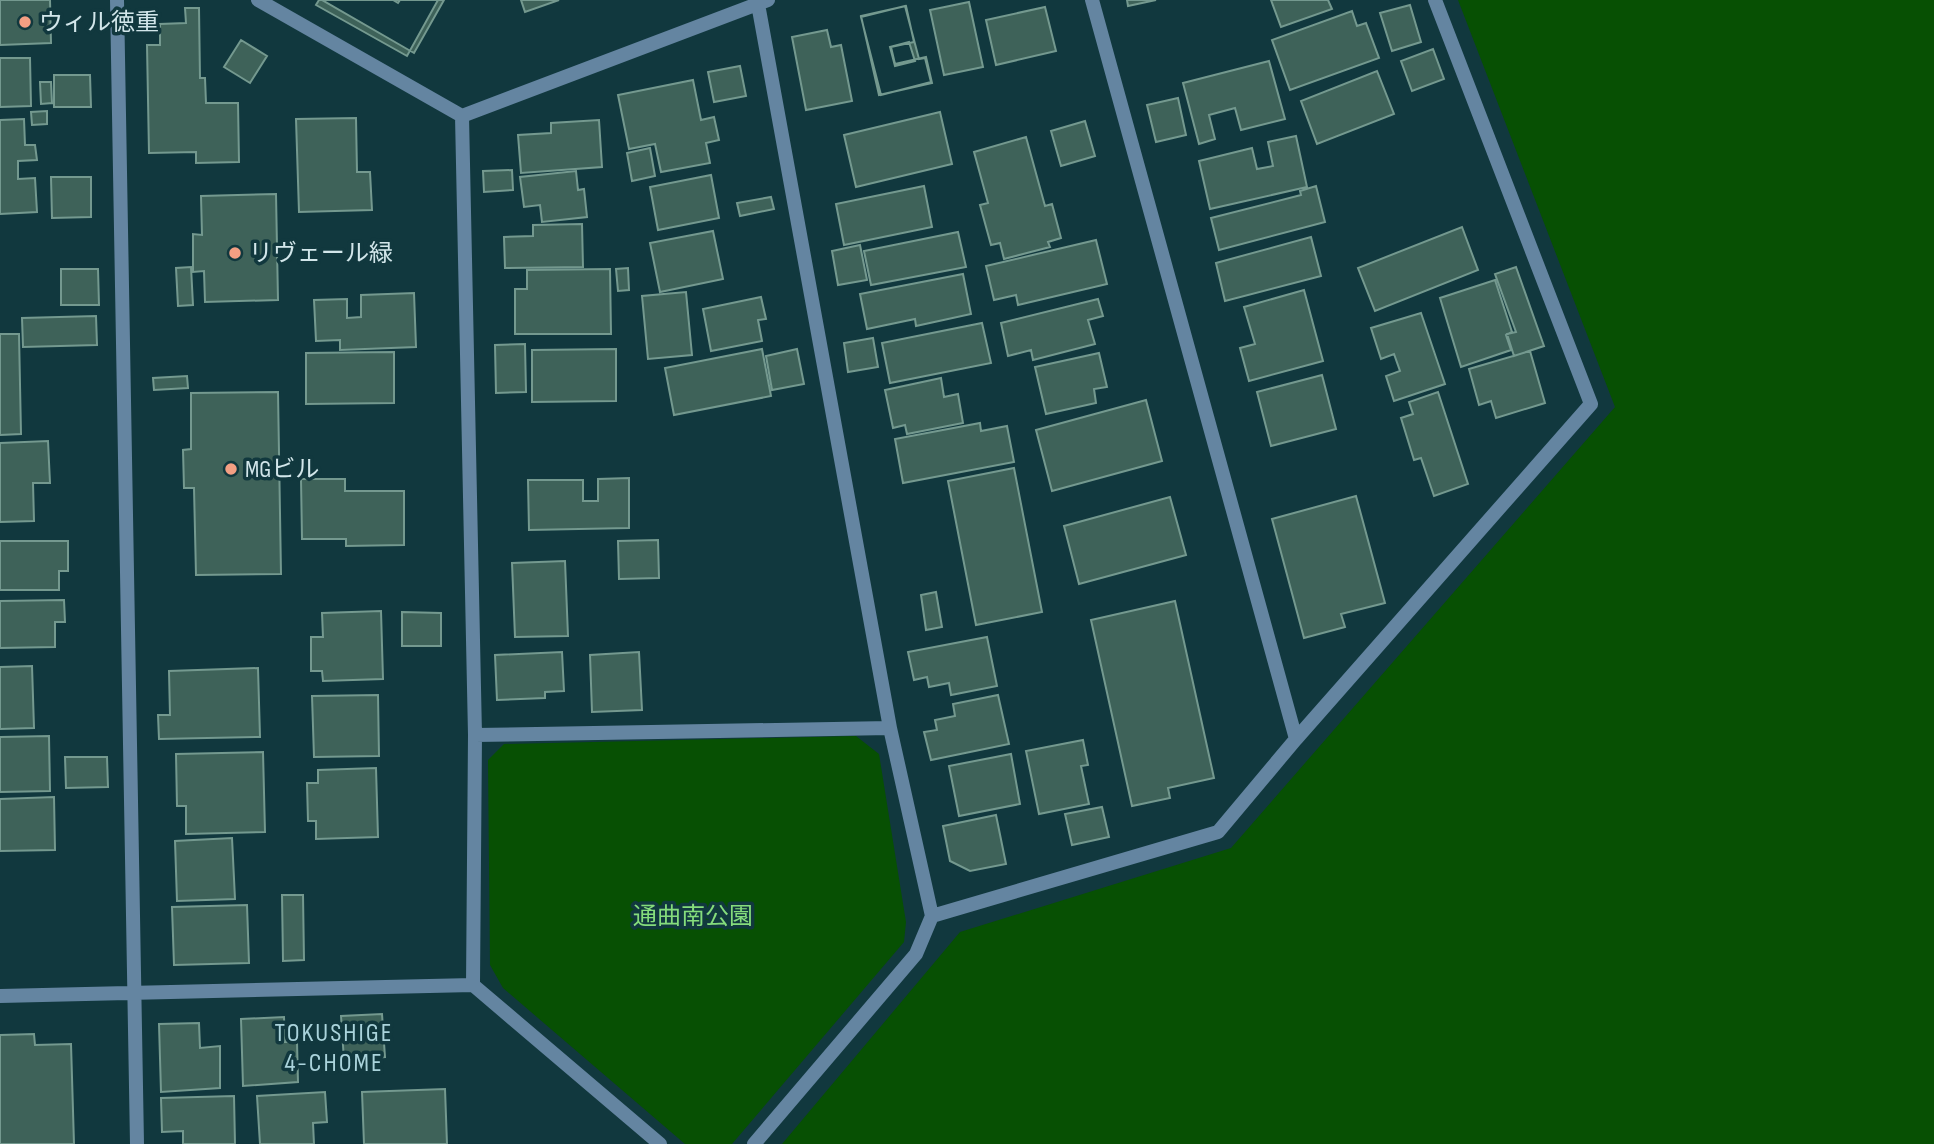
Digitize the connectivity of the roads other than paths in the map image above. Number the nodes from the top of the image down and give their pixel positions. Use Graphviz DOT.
graph roads {
  1 [pos="117,0"];
  2 [pos="258,0"];
  3 [pos="1093,0"];
  4 [pos="1435,0"];
  5 [pos="763,2"];
  6 [pos="461,116"];
  7 [pos="890,728"];
  8 [pos="475,735"];
  9 [pos="1296,739"];
  10 [pos="932,916"];
  11 [pos="472,985"];
  12 [pos="134,993"];
  13 [pos="0,996"];
  14 [pos="137,1144"];
  15 [pos="660,1144"];
  16 [pos="754,1144"];
  1 -- 12 [label="street"];
  2 -- 6 [label="street"];
  3 -- 9 [label="street"];
  4 -- 9 [label="street"];
  5 -- 6 [label="street"];
  5 -- 7 [label="street"];
  6 -- 8 [label="street"];
  7 -- 8 [label="street"];
  7 -- 10 [label="street"];
  8 -- 11 [label="street"];
  9 -- 10 [label="street"];
  10 -- 16 [label="street"];
  11 -- 12 [label="street"];
  11 -- 15 [label="street"];
  12 -- 13 [label="street"];
  12 -- 14 [label="street"];
}
